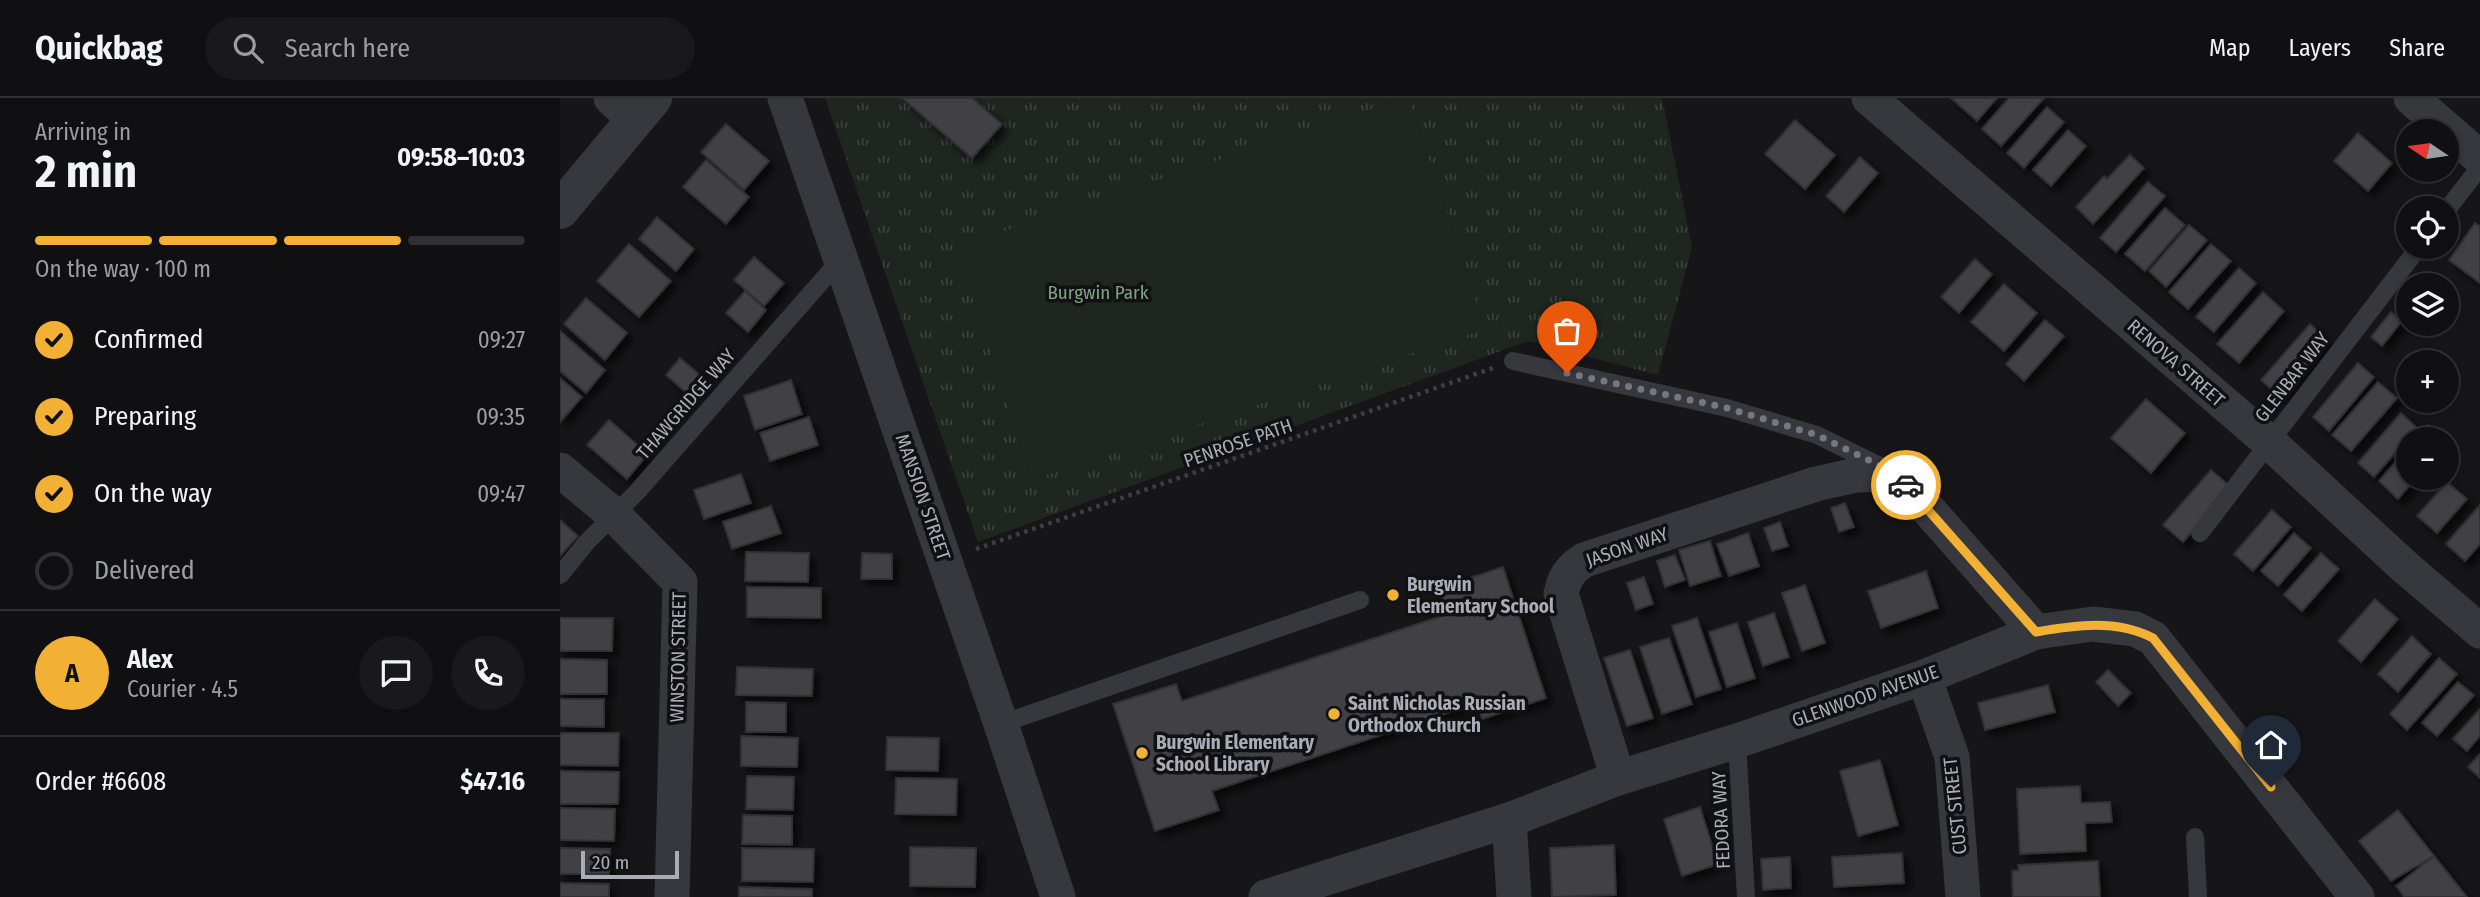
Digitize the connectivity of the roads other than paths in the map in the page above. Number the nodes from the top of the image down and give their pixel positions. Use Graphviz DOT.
graph roads {
  1 [pos="785,98"];
  2 [pos="1869,98"];
  3 [pos="2410,98"];
  4 [pos="633,105"];
  5 [pos="2480,158"];
  6 [pos="2480,167"];
  7 [pos="2458,196"];
  8 [pos="560,210"];
  9 [pos="841,259"];
  10 [pos="2410,259"];
  11 [pos="1513,361"];
  12 [pos="2269,442"];
  13 [pos="560,470"];
  14 [pos="1897,474"];
  15 [pos="614,515"];
  16 [pos="2200,533"];
  17 [pos="560,575"];
  18 [pos="1360,600"];
  19 [pos="2480,631"];
  20 [pos="2036,632"];
  21 [pos="1924,677"];
  22 [pos="1001,724"];
  23 [pos="1737,741"];
  24 [pos="1618,778"];
  25 [pos="1509,820"];
  26 [pos="2194,837"];
  27 [pos="1284,894"];
  28 [pos="672,897"];
  29 [pos="1058,897"];
  30 [pos="1514,897"];
  31 [pos="1746,897"];
  32 [pos="1963,897"];
  33 [pos="2198,897"];
  34 [pos="2357,897"];
  1 -- 9 [label="street, MANSION STREET"];
  2 -- 12 [label="street, RENOVA STREET"];
  3 -- 5 [label="street"];
  4 -- 8 [label="street"];
  6 -- 7 [label="lane"];
  9 -- 15 [label="lane, THAWGRIDGE WAY"];
  9 -- 22 [label="street, MANSION STREET"];
  10 -- 12 [label="lane, GLENBAR WAY"];
  11 -- 14 [label="lane"];
  12 -- 16 [label="lane, GLENBAR WAY"];
  12 -- 19 [label="street, RENOVA STREET"];
  13 -- 15 [label="street, WINSTON STREET"];
  14 -- 20 [label="street"];
  14 -- 24 [label="street, JASON WAY"];
  15 -- 17 [label="lane, THAWGRIDGE WAY"];
  15 -- 28 [label="street, WINSTON STREET"];
  18 -- 22 [label="lane"];
  20 -- 21 [label="street, GLENWOOD AVENUE"];
  20 -- 34 [label="street, GLENWOOD AVENUE"];
  21 -- 23 [label="street, GLENWOOD AVENUE"];
  21 -- 32 [label="street, CUST STREET"];
  22 -- 29 [label="street, MANSION STREET"];
  23 -- 24 [label="street, GLENWOOD AVENUE"];
  23 -- 31 [label="lane, FEDORA WAY"];
  24 -- 25 [label="street, GLENWOOD AVENUE"];
  25 -- 27 [label="street, GLENWOOD AVENUE"];
  25 -- 30 [label="street"];
  26 -- 33 [label="lane"];
}
